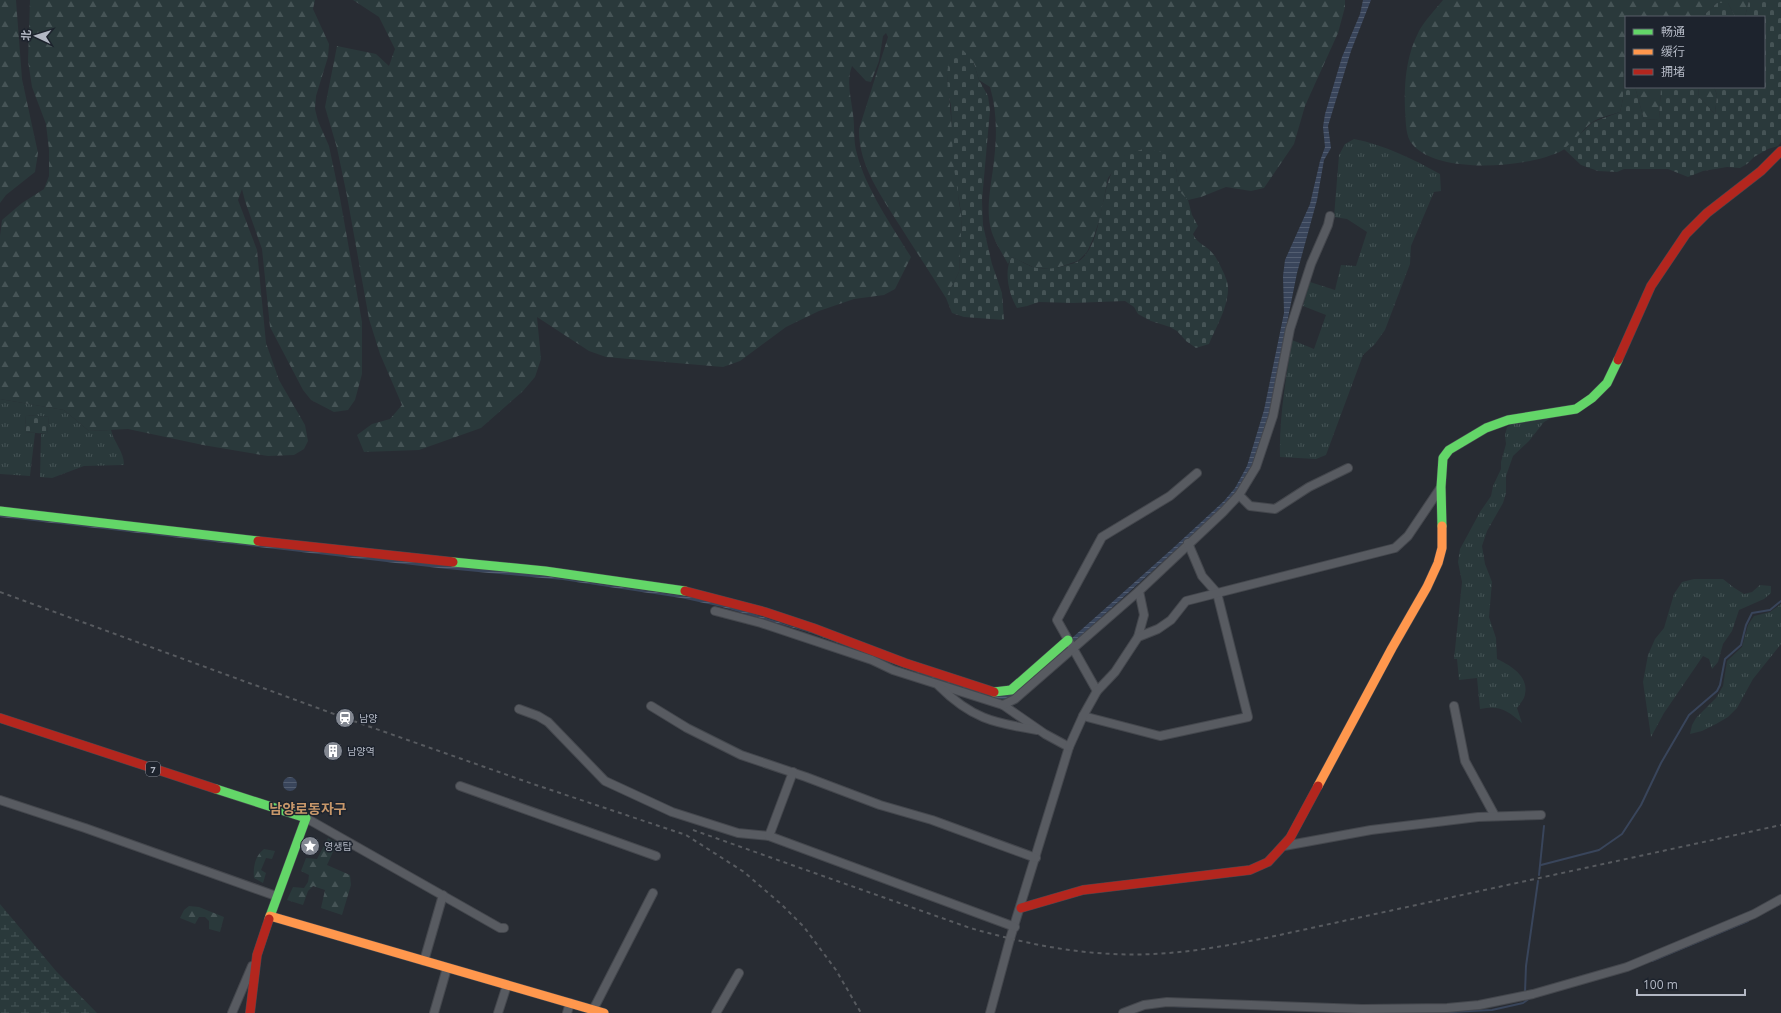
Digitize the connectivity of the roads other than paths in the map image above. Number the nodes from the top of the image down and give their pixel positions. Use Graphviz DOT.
graph roads {
  1 [pos="1781,151"];
  2 [pos="1330,216"];
  3 [pos="1348,468"];
  4 [pos="1197,474"];
  5 [pos="1440,487"];
  6 [pos="1239,495"];
  7 [pos="0,511"];
  8 [pos="1188,543"];
  9 [pos="1139,591"];
  10 [pos="1217,593"];
  11 [pos="715,611"];
  12 [pos="1138,637"];
  13 [pos="1070,643"];
  14 [pos="937,684"];
  15 [pos="1097,691"];
  16 [pos="1003,705"];
  17 [pos="650,706"];
  18 [pos="1454,706"];
  19 [pos="519,709"];
  20 [pos="1083,716"];
  21 [pos="0,718"];
  22 [pos="1039,730"];
  23 [pos="1069,747"];
  24 [pos="792,772"];
  25 [pos="460,786"];
  26 [pos="0,800"];
  27 [pos="1540,815"];
  28 [pos="1495,816"];
  29 [pos="306,818"];
  30 [pos="769,836"];
  31 [pos="1284,846"];
  32 [pos="656,856"];
  33 [pos="1036,858"];
  34 [pos="653,893"];
  35 [pos="443,895"];
  36 [pos="276,896"];
  37 [pos="1781,899"];
  38 [pos="1021,908"];
  39 [pos="270,916"];
  40 [pos="1015,927"];
  41 [pos="504,928"];
  42 [pos="257,955"];
  43 [pos="424,961"];
  44 [pos="446,968"];
  45 [pos="739,973"];
  46 [pos="507,985"];
  47 [pos="570,1003"];
  48 [pos="593,1010"];
  49 [pos="232,1013"];
  50 [pos="250,1013"];
  51 [pos="434,1013"];
  52 [pos="498,1013"];
  53 [pos="567,1013"];
  54 [pos="604,1013"];
  55 [pos="716,1013"];
  56 [pos="990,1013"];
  57 [pos="1123,1013"];
  1 -- 5 [label="street"];
  2 -- 6 [label="street"];
  3 -- 6 [label="street"];
  4 -- 13 [label="street"];
  5 -- 10 [label="street"];
  5 -- 31 [label="street"];
  6 -- 8 [label="street"];
  7 -- 13 [label="street"];
  8 -- 9 [label="street"];
  8 -- 10 [label="street"];
  9 -- 12 [label="street"];
  9 -- 13 [label="street"];
  10 -- 12 [label="street"];
  10 -- 20 [label="street"];
  11 -- 14 [label="street"];
  12 -- 15 [label="street"];
  13 -- 15 [label="street"];
  13 -- 16 [label="street"];
  14 -- 16 [label="street"];
  14 -- 22 [label="street"];
  15 -- 20 [label="street"];
  16 -- 22 [label="street"];
  17 -- 24 [label="street"];
  18 -- 28 [label="street"];
  19 -- 30 [label="street"];
  20 -- 23 [label="street"];
  21 -- 29 [label="street, 7"];
  22 -- 23 [label="street"];
  23 -- 33 [label="street"];
  24 -- 30 [label="street"];
  24 -- 33 [label="street"];
  25 -- 32 [label="street"];
  26 -- 36 [label="street"];
  27 -- 28 [label="street"];
  28 -- 31 [label="street"];
  29 -- 35 [label="street"];
  29 -- 36 [label="street"];
  30 -- 40 [label="street"];
  31 -- 38 [label="street"];
  33 -- 38 [label="street"];
  34 -- 48 [label="street"];
  35 -- 41 [label="street"];
  35 -- 43 [label="street"];
  36 -- 39 [label="street"];
  37 -- 57 [label="street"];
  38 -- 40 [label="street"];
  39 -- 42 [label="street"];
  39 -- 43 [label="street"];
  40 -- 56 [label="street"];
  42 -- 49 [label="street"];
  42 -- 50 [label="street"];
  43 -- 44 [label="street"];
  44 -- 46 [label="street"];
  44 -- 51 [label="street"];
  45 -- 55 [label="street"];
  46 -- 47 [label="street"];
  46 -- 52 [label="street"];
  47 -- 48 [label="street"];
  47 -- 53 [label="street"];
  48 -- 54 [label="street"];
}
